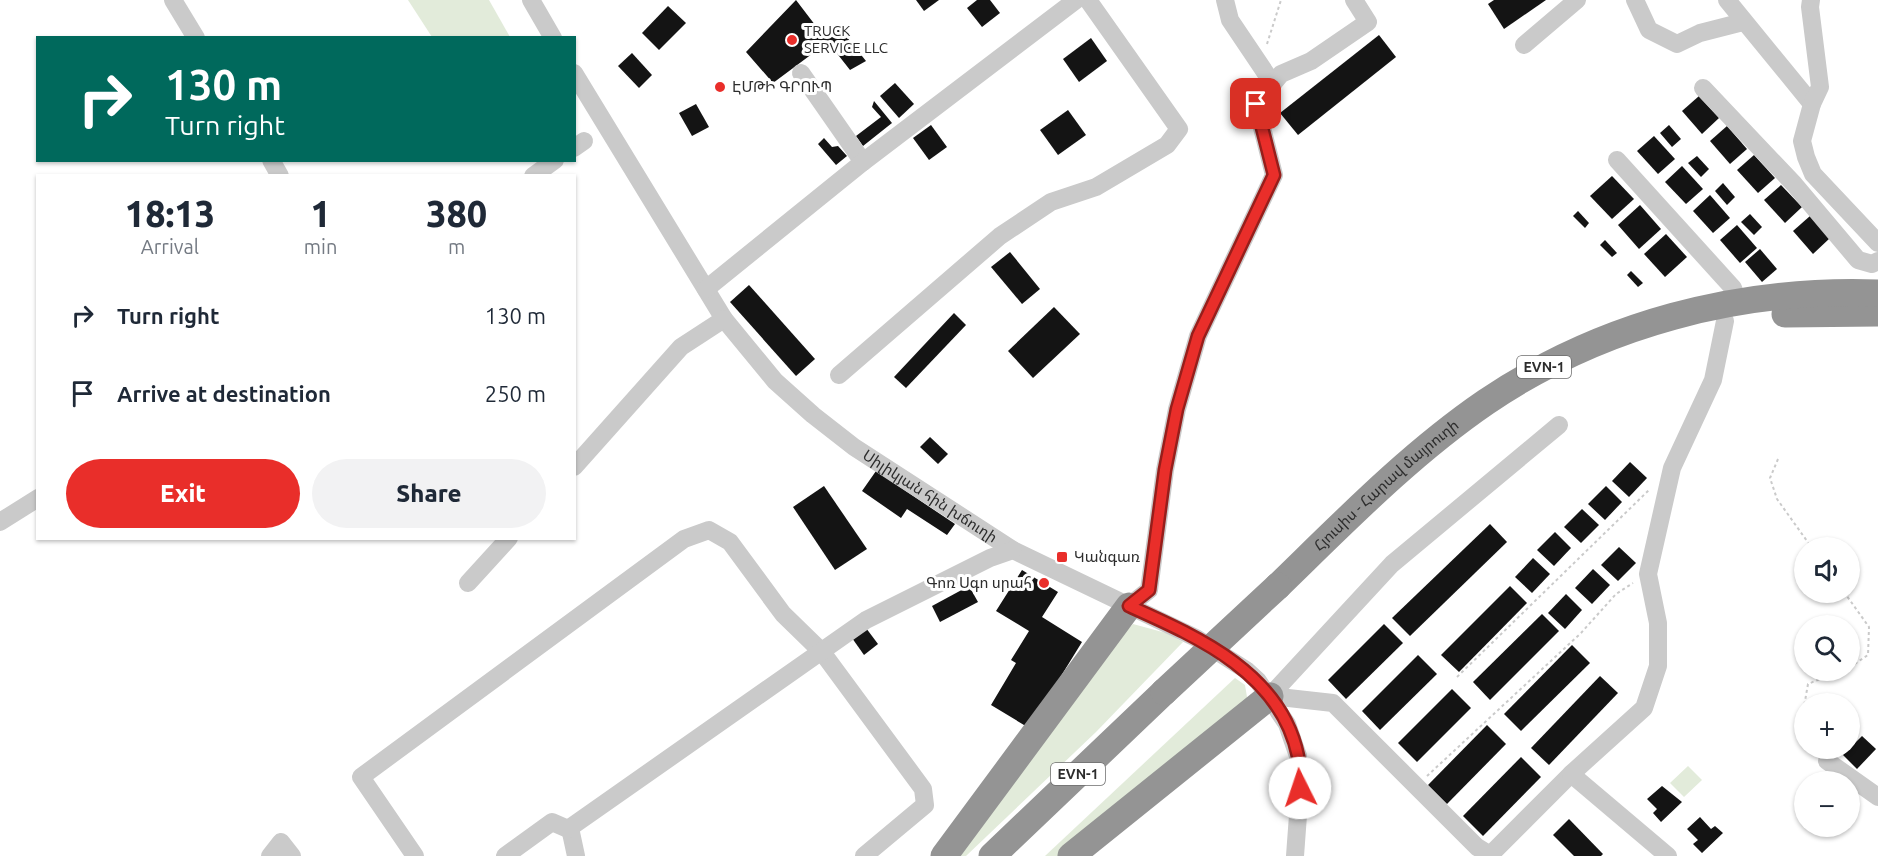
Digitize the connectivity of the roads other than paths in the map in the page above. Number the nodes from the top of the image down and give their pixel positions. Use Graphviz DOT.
graph roads {
  1 [pos="173,0"];
  2 [pos="531,0"];
  3 [pos="1076,0"];
  4 [pos="1088,0"];
  5 [pos="1225,0"];
  6 [pos="1354,0"];
  7 [pos="1577,0"];
  8 [pos="1635,0"];
  9 [pos="1727,0"];
  10 [pos="1811,0"];
  11 [pos="1743,22"];
  12 [pos="195,36"];
  13 [pos="552,36"];
  14 [pos="1524,45"];
  15 [pos="801,73"];
  16 [pos="576,76"];
  17 [pos="1273,84"];
  18 [pos="1703,88"];
  19 [pos="1812,104"];
  20 [pos="1617,160"];
  21 [pos="552,162"];
  22 [pos="863,162"];
  23 [pos="536,174"];
  24 [pos="1878,243"];
  25 [pos="1878,261"];
  26 [pos="706,289"];
  27 [pos="1878,293"];
  28 [pos="1732,311"];
  29 [pos="1838,313"];
  30 [pos="1878,313"];
  31 [pos="724,319"];
  32 [pos="1878,321"];
  33 [pos="839,375"];
  34 [pos="1559,425"];
  35 [pos="576,465"];
  36 [pos="36,499"];
  37 [pos="0,522"];
  38 [pos="507,540"];
  39 [pos="1013,550"];
  40 [pos="468,583"];
  41 [pos="1129,606"];
  42 [pos="822,652"];
  43 [pos="1270,696"];
  44 [pos="1170,699"];
  45 [pos="1827,760"];
  46 [pos="1571,774"];
  47 [pos="1878,797"];
  48 [pos="570,828"];
  49 [pos="270,856"];
  50 [pos="292,856"];
  51 [pos="416,856"];
  52 [pos="505,856"];
  53 [pos="576,856"];
  54 [pos="864,856"];
  55 [pos="944,856"];
  56 [pos="992,856"];
  57 [pos="1017,856"];
  58 [pos="1071,856"];
  59 [pos="1295,856"];
  60 [pos="1668,856"];
  1 -- 12 [label="street"];
  2 -- 13 [label="street"];
  3 -- 22 [label="street"];
  4 -- 33 [label="street"];
  5 -- 17 [label="street"];
  6 -- 17 [label="street"];
  7 -- 14 [label="street"];
  8 -- 11 [label="street"];
  9 -- 11 [label="street"];
  10 -- 19 [label="street"];
  11 -- 19 [label="street"];
  15 -- 22 [label="street"];
  16 -- 26 [label="street, Սիլիկյան հին խճուղի"];
  17 -- 41 [label="street"];
  18 -- 25 [label="street"];
  19 -- 24 [label="street"];
  20 -- 28 [label="street"];
  21 -- 23 [label="street"];
  22 -- 26 [label="street"];
  26 -- 31 [label="street, Սիլիկյան հին խճուղի"];
  27 -- 28 [label="highway, Հյուսիս - Հարավ մայրուղի / EVN-1"];
  28 -- 29 [label="highway, Հյուսիս - Հարավ մայրուղի / EVN-1"];
  28 -- 44 [label="highway, Հյուսիս - Հարավ մայրուղի / EVN-1"];
  28 -- 46 [label="street"];
  29 -- 30 [label="highway, Հյուսիս - Հարավ մայրուղի / EVN-1"];
  29 -- 32 [label="highway"];
  31 -- 35 [label="street"];
  31 -- 39 [label="street, Սիլիկյան հին խճուղի"];
  34 -- 43 [label="street"];
  36 -- 37 [label="street"];
  38 -- 40 [label="street"];
  39 -- 41 [label="street, Սիլիկյան հին խճուղի"];
  39 -- 42 [label="street"];
  41 -- 43 [label="street, Սիլիկյան հին խճուղի"];
  41 -- 55 [label="highway"];
  42 -- 48 [label="street"];
  42 -- 51 [label="street"];
  42 -- 54 [label="street"];
  43 -- 46 [label="street"];
  43 -- 58 [label="highway"];
  43 -- 59 [label="street, Սիլիկյան հին խճուղի"];
  44 -- 56 [label="highway, Հյուսիս - Հարավ մայրուղի / EVN-1"];
  44 -- 57 [label="highway, Հյուսիս - Հարավ մայրուղի / EVN-1"];
  45 -- 47 [label="street"];
  46 -- 60 [label="street"];
  48 -- 52 [label="street"];
  48 -- 53 [label="street"];
  49 -- 50 [label="street"];
}
